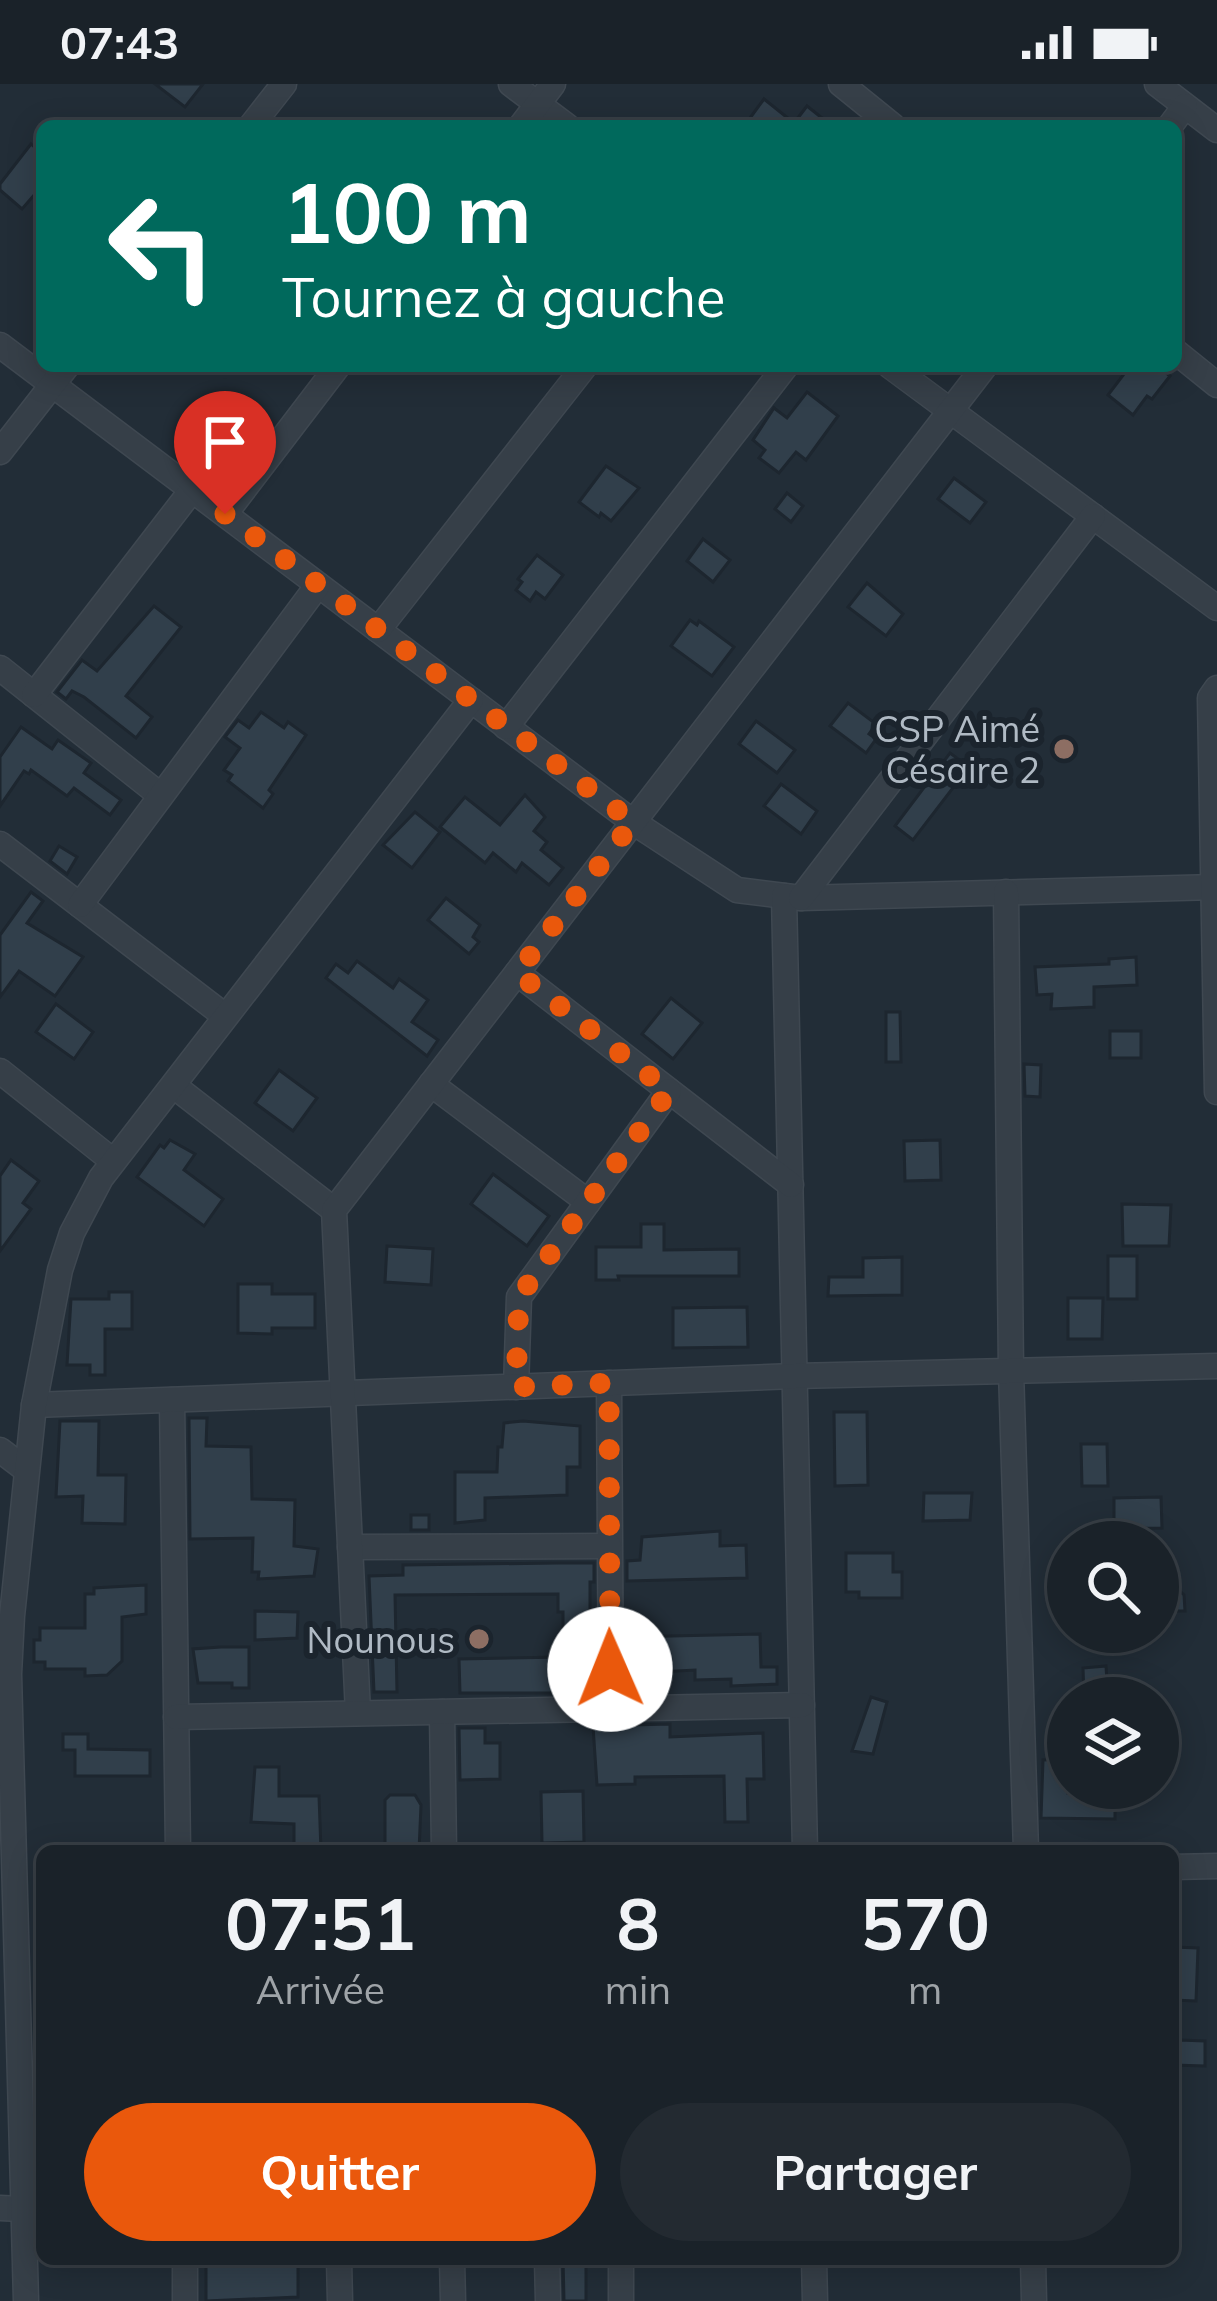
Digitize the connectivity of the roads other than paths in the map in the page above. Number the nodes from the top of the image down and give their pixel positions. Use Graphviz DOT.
graph roads {
  1 [pos="284,84"];
  2 [pos="511,84"];
  3 [pos="841,84"];
  4 [pos="1157,84"];
  5 [pos="545,94"];
  6 [pos="1178,116"];
  7 [pos="256,120"];
  8 [pos="526,120"];
  9 [pos="563,120"];
  10 [pos="886,120"];
  11 [pos="1217,130"];
  12 [pos="0,345"];
  13 [pos="1182,357"];
  14 [pos="36,363"];
  15 [pos="333,372"];
  16 [pos="580,372"];
  17 [pos="781,372"];
  18 [pos="898,372"];
  19 [pos="980,372"];
  20 [pos="60,375"];
  21 [pos="1217,385"];
  22 [pos="950,410"];
  23 [pos="0,452"];
  24 [pos="192,490"];
  25 [pos="225,514"];
  26 [pos="1093,516"];
  27 [pos="318,585"];
  28 [pos="1217,608"];
  29 [pos="378,630"];
  30 [pos="0,668"];
  31 [pos="1217,688"];
  32 [pos="34,695"];
  33 [pos="471,700"];
  34 [pos="506,727"];
  35 [pos="160,795"];
  36 [pos="633,822"];
  37 [pos="0,844"];
  38 [pos="1214,887"];
  39 [pos="1006,892"];
  40 [pos="793,897"];
  41 [pos="80,905"];
  42 [pos="517,973"];
  43 [pos="225,1016"];
  44 [pos="0,1071"];
  45 [pos="431,1084"];
  46 [pos="174,1086"];
  47 [pos="669,1091"];
  48 [pos="1217,1092"];
  49 [pos="113,1161"];
  50 [pos="790,1185"];
  51 [pos="588,1202"];
  52 [pos="334,1210"];
  53 [pos="1217,1366"];
  54 [pos="1011,1371"];
  55 [pos="795,1376"];
  56 [pos="609,1383"];
  57 [pos="516,1387"];
  58 [pos="342,1393"];
  59 [pos="172,1400"];
  60 [pos="34,1405"];
  61 [pos="0,1450"];
  62 [pos="25,1469"];
  63 [pos="609,1546"];
  64 [pos="350,1547"];
  65 [pos="6,1617"];
  66 [pos="802,1705"];
  67 [pos="611,1708"];
  68 [pos="442,1712"];
  69 [pos="358,1713"];
  70 [pos="176,1717"];
  71 [pos="178,1845"];
  72 [pos="444,1845"];
  73 [pos="805,1845"];
  74 [pos="1026,1845"];
  75 [pos="1217,1866"];
  76 [pos="1179,1867"];
  77 [pos="36,1891"];
  78 [pos="5,1893"];
  79 [pos="22,2209"];
  80 [pos="184,2265"];
  81 [pos="339,2265"];
  82 [pos="452,2265"];
  83 [pos="547,2265"];
  84 [pos="621,2265"];
  85 [pos="814,2265"];
  86 [pos="1034,2265"];
  87 [pos="26,2301"];
  88 [pos="185,2301"];
  89 [pos="340,2301"];
  90 [pos="453,2301"];
  91 [pos="548,2301"];
  92 [pos="622,2301"];
  93 [pos="815,2301"];
  94 [pos="1034,2301"];
  1 -- 7 [label="street"];
  2 -- 5 [label="street"];
  3 -- 10 [label="street"];
  4 -- 6 [label="street"];
  5 -- 8 [label="street"];
  5 -- 9 [label="street"];
  6 -- 11 [label="street"];
  12 -- 14 [label="street"];
  13 -- 21 [label="street"];
  15 -- 25 [label="street"];
  16 -- 29 [label="street"];
  17 -- 34 [label="street"];
  18 -- 22 [label="street"];
  19 -- 22 [label="street"];
  20 -- 23 [label="street"];
  20 -- 24 [label="street"];
  22 -- 26 [label="street"];
  22 -- 36 [label="street"];
  24 -- 25 [label="street"];
  24 -- 32 [label="street"];
  25 -- 27 [label="street"];
  26 -- 28 [label="street"];
  26 -- 40 [label="street"];
  27 -- 29 [label="street"];
  27 -- 35 [label="street"];
  29 -- 33 [label="street"];
  30 -- 32 [label="street"];
  31 -- 38 [label="street"];
  32 -- 35 [label="street"];
  33 -- 34 [label="street"];
  33 -- 43 [label="street"];
  34 -- 36 [label="street"];
  35 -- 41 [label="street"];
  36 -- 40 [label="street"];
  36 -- 42 [label="street"];
  37 -- 41 [label="street"];
  38 -- 39 [label="street"];
  38 -- 48 [label="street"];
  39 -- 40 [label="street"];
  39 -- 54 [label="street"];
  40 -- 50 [label="street"];
  41 -- 43 [label="street"];
  42 -- 45 [label="street"];
  42 -- 47 [label="street"];
  43 -- 46 [label="street"];
  44 -- 49 [label="street"];
  45 -- 51 [label="street"];
  45 -- 52 [label="street"];
  46 -- 49 [label="street"];
  46 -- 52 [label="street"];
  47 -- 50 [label="street"];
  47 -- 51 [label="street"];
  49 -- 60 [label="street"];
  50 -- 55 [label="street"];
  51 -- 57 [label="street"];
  52 -- 58 [label="street"];
  53 -- 54 [label="street"];
  54 -- 55 [label="street"];
  54 -- 74 [label="street"];
  55 -- 56 [label="street"];
  55 -- 66 [label="street"];
  56 -- 57 [label="street"];
  56 -- 63 [label="street"];
  57 -- 58 [label="street"];
  58 -- 59 [label="street"];
  58 -- 64 [label="street"];
  59 -- 60 [label="street"];
  59 -- 70 [label="street"];
  60 -- 62 [label="street"];
  61 -- 62 [label="street"];
  62 -- 65 [label="street"];
  63 -- 64 [label="street"];
  63 -- 67 [label="street"];
  64 -- 69 [label="street"];
  65 -- 78 [label="street"];
  66 -- 67 [label="street"];
  66 -- 73 [label="street"];
  67 -- 68 [label="street"];
  68 -- 69 [label="street"];
  68 -- 72 [label="street"];
  69 -- 70 [label="street"];
  70 -- 71 [label="street"];
  75 -- 76 [label="street"];
  77 -- 78 [label="street"];
  78 -- 79 [label="street"];
  79 -- 87 [label="street"];
  80 -- 88 [label="street"];
  81 -- 89 [label="street"];
  82 -- 90 [label="street"];
  83 -- 91 [label="street"];
  84 -- 92 [label="street"];
  85 -- 93 [label="street"];
  86 -- 94 [label="street"];
}
